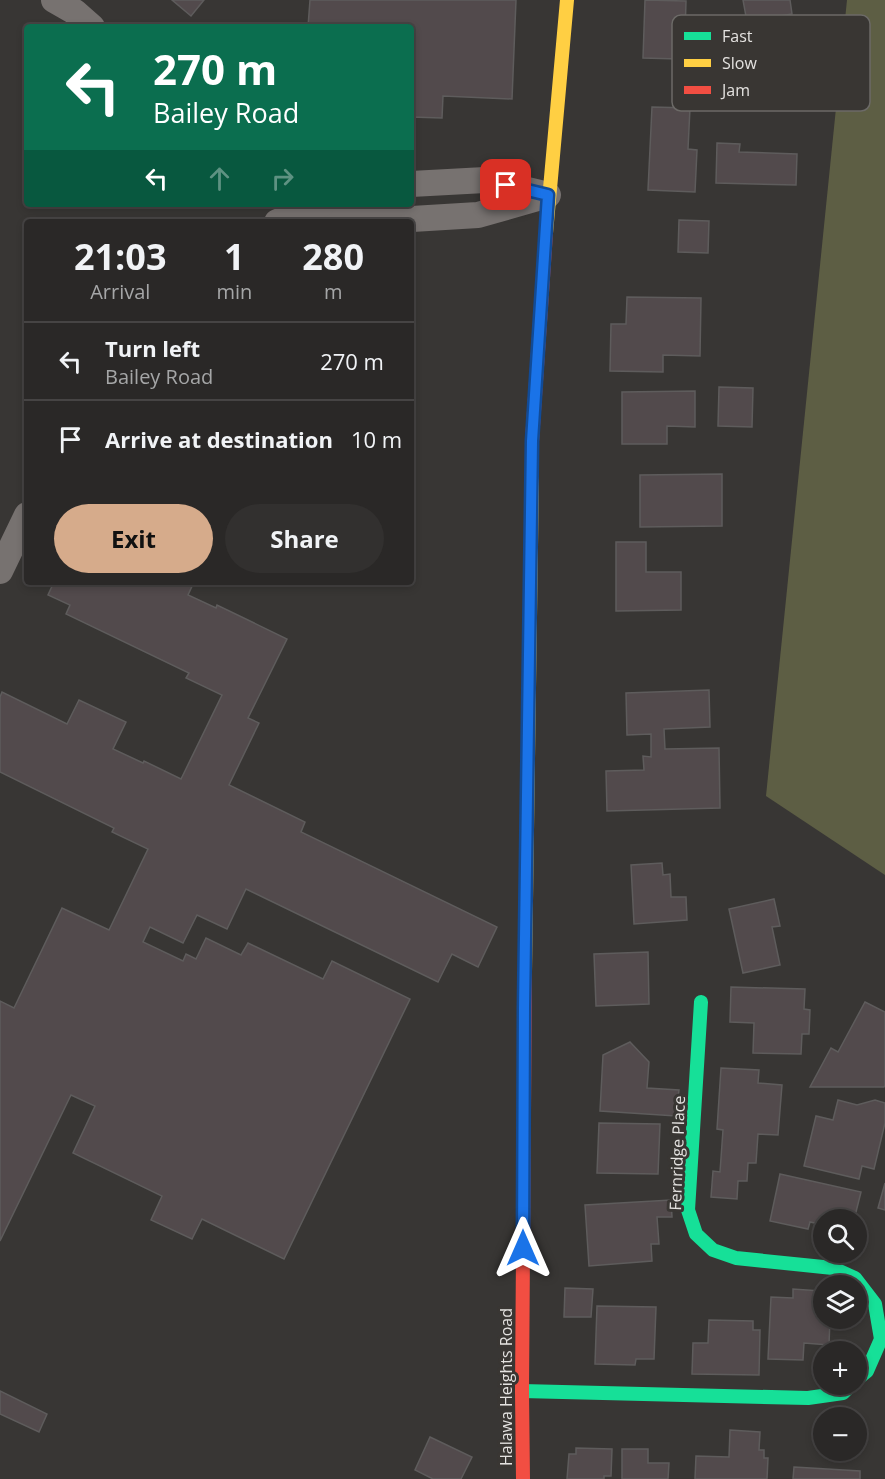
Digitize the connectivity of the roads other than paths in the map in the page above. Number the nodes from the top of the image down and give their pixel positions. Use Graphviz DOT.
graph roads {
  1 [pos="567,0"];
  2 [pos="414,184"];
  3 [pos="548,195"];
  4 [pos="310,207"];
  5 [pos="316,207"];
  6 [pos="284,219"];
  7 [pos="370,219"];
  8 [pos="412,219"];
  9 [pos="24,521"];
  10 [pos="0,571"];
  11 [pos="701,1002"];
  12 [pos="867,1371"];
  13 [pos="522,1391"];
  14 [pos="829,1395"];
  15 [pos="523,1479"];
  1 -- 3 [label="street, Halawa Heights Road"];
  2 -- 3 [label="street"];
  3 -- 8 [label="street"];
  3 -- 13 [label="street, Halawa Heights Road"];
  4 -- 6 [label="street"];
  5 -- 7 [label="street"];
  9 -- 10 [label="street"];
  11 -- 12 [label="street, Fernridge Place"];
  13 -- 14 [label="street"];
  13 -- 15 [label="street, Halawa Heights Road"];
}
